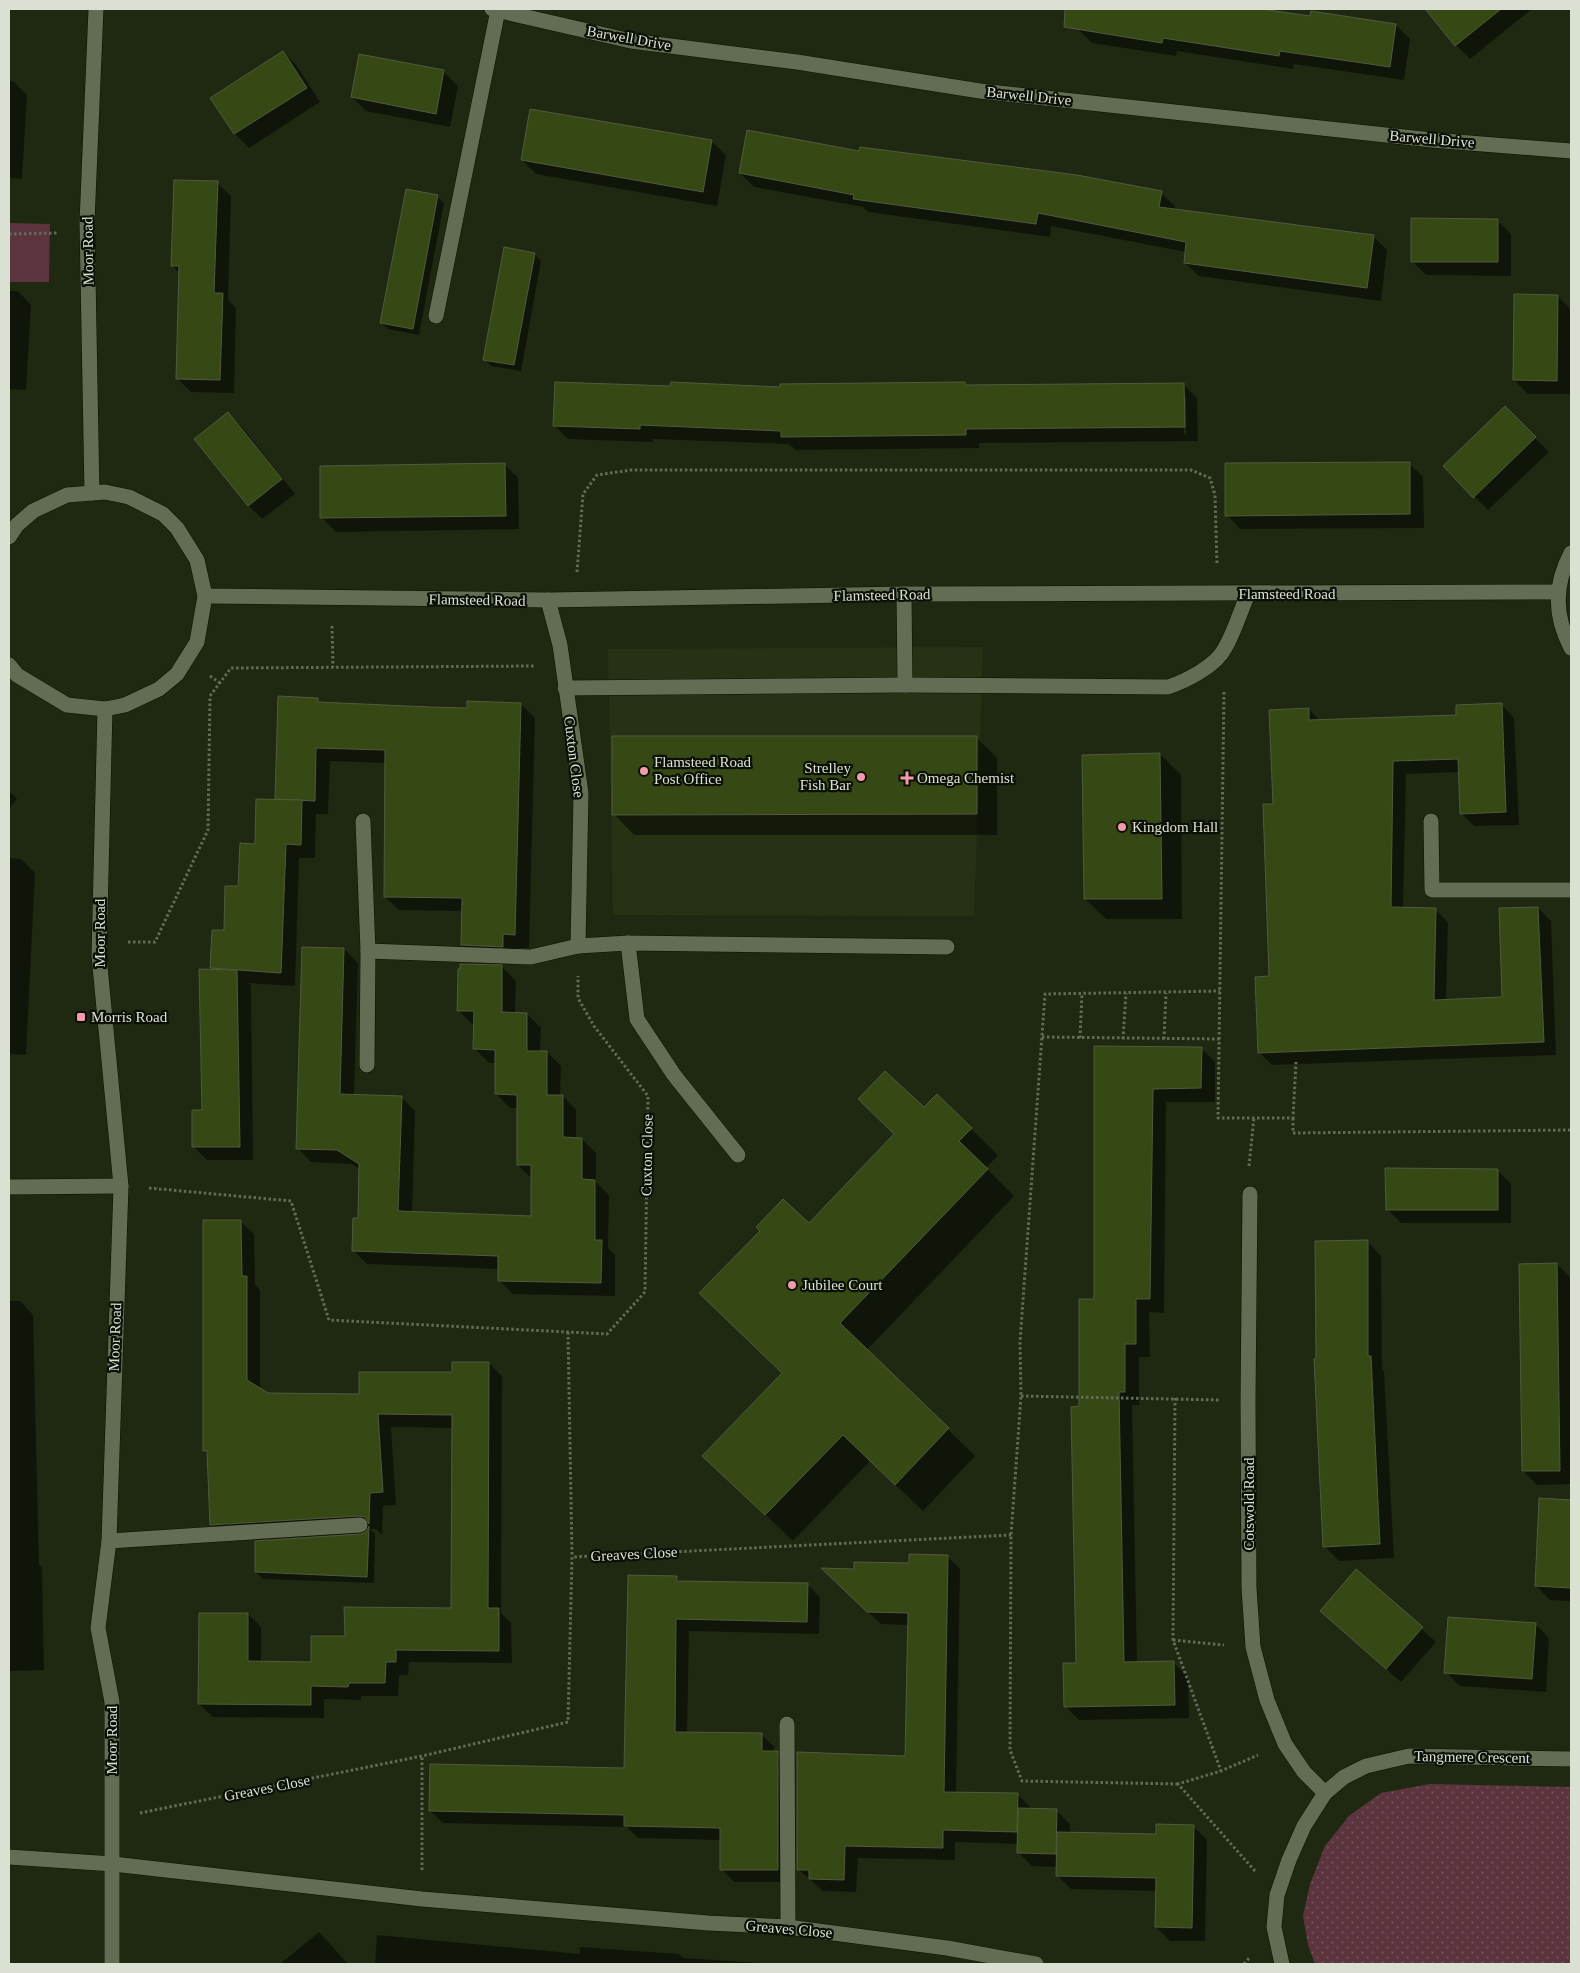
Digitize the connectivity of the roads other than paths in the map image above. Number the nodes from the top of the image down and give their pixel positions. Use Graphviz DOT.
graph roads {
  1 [pos="96,9"];
  2 [pos="495,10"];
  3 [pos="1571,150"];
  4 [pos="436,316"];
  5 [pos="92,493"];
  6 [pos="9,537"];
  7 [pos="1571,553"];
  8 [pos="1558,592"];
  9 [pos="904,594"];
  10 [pos="1248,594"];
  11 [pos="205,596"];
  12 [pos="548,600"];
  13 [pos="1571,648"];
  14 [pos="9,665"];
  15 [pos="904,685"];
  16 [pos="566,688"];
  17 [pos="105,709"];
  18 [pos="363,821"];
  19 [pos="1431,821"];
  20 [pos="1571,890"];
  21 [pos="628,943"];
  22 [pos="578,946"];
  23 [pos="947,946"];
  24 [pos="368,951"];
  25 [pos="366,1065"];
  26 [pos="738,1154"];
  27 [pos="120,1186"];
  28 [pos="9,1187"];
  29 [pos="1250,1194"];
  30 [pos="360,1524"];
  31 [pos="109,1541"];
  32 [pos="787,1724"];
  33 [pos="1571,1759"];
  34 [pos="1325,1793"];
  35 [pos="9,1857"];
  36 [pos="113,1864"];
  37 [pos="788,1927"];
  38 [pos="112,1964"];
  39 [pos="1036,1964"];
  40 [pos="1282,1964"];
  1 -- 5 [label="street, Moor Road"];
  2 -- 3 [label="street, Barwell Drive"];
  2 -- 4 [label="street"];
  5 -- 6 [label="street"];
  5 -- 11 [label="street"];
  7 -- 8 [label="street"];
  8 -- 10 [label="street, Flamsteed Road"];
  8 -- 13 [label="street"];
  9 -- 10 [label="street, Flamsteed Road"];
  9 -- 12 [label="street, Flamsteed Road"];
  9 -- 15 [label="street"];
  10 -- 15 [label="street"];
  11 -- 12 [label="street, Flamsteed Road"];
  11 -- 17 [label="street"];
  12 -- 16 [label="street, Cuxton Close"];
  14 -- 17 [label="street"];
  15 -- 16 [label="street"];
  16 -- 22 [label="street, Cuxton Close"];
  17 -- 27 [label="street, Moor Road"];
  18 -- 24 [label="street"];
  19 -- 20 [label="street"];
  21 -- 22 [label="street"];
  21 -- 23 [label="street"];
  21 -- 26 [label="street"];
  22 -- 24 [label="street"];
  24 -- 25 [label="street"];
  27 -- 28 [label="street"];
  27 -- 31 [label="street, Moor Road"];
  29 -- 34 [label="street, Cotswold Road"];
  30 -- 31 [label="street"];
  31 -- 36 [label="street, Moor Road"];
  32 -- 37 [label="street"];
  33 -- 34 [label="street, Tangmere Crescent"];
  34 -- 40 [label="street, Tangmere Crescent"];
  35 -- 36 [label="street, Greaves Close"];
  36 -- 37 [label="street, Greaves Close"];
  36 -- 38 [label="street, Moor Road"];
  37 -- 39 [label="street, Greaves Close"];
}
